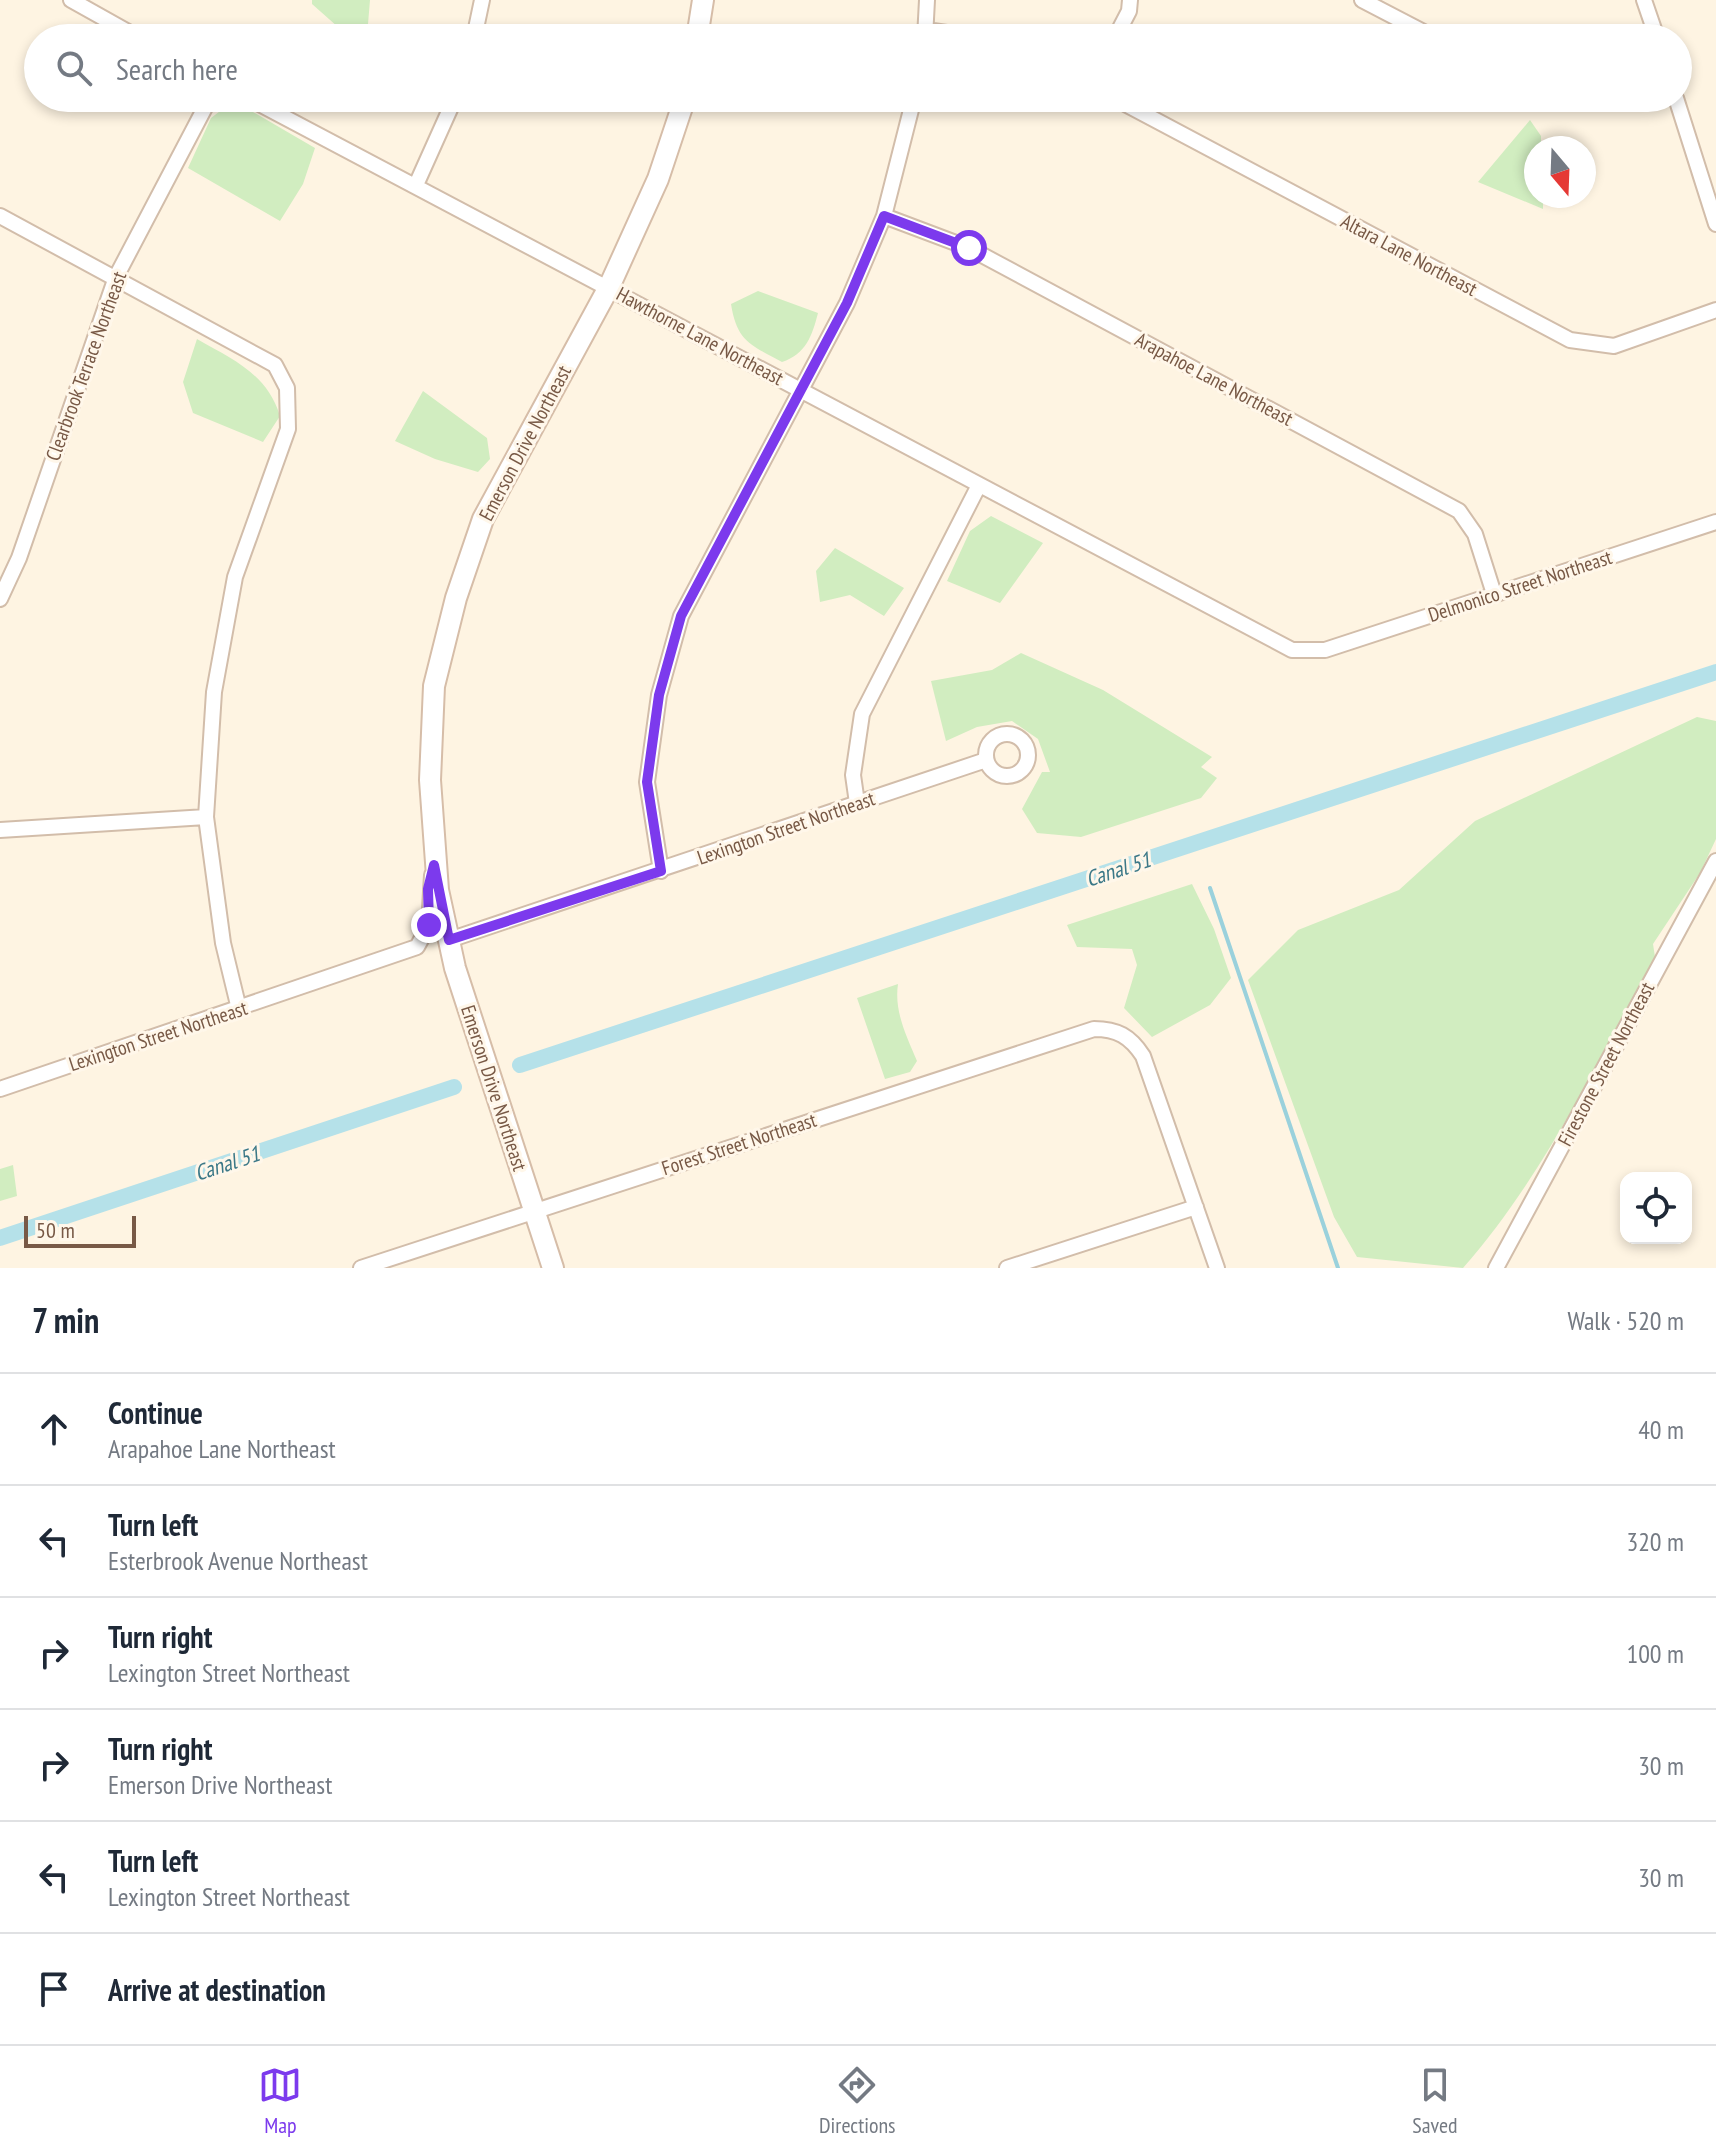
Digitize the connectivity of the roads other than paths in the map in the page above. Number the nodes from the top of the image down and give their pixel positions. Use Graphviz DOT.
graph roads {
  1 [pos="71,0"];
  2 [pos="482,0"];
  3 [pos="703,0"];
  4 [pos="927,0"];
  5 [pos="1130,0"];
  6 [pos="1362,0"];
  7 [pos="1644,0"];
  8 [pos="114,24"];
  9 [pos="477,24"];
  10 [pos="699,24"];
  11 [pos="926,24"];
  12 [pos="1122,24"];
  13 [pos="1408,24"];
  14 [pos="1652,24"];
  15 [pos="203,112"];
  16 [pos="275,112"];
  17 [pos="449,112"];
  18 [pos="680,112"];
  19 [pos="910,112"];
  20 [pos="1140,112"];
  21 [pos="1680,112"];
  22 [pos="416,185"];
  23 [pos="0,216"];
  24 [pos="884,216"];
  25 [pos="1716,224"];
  26 [pos="116,277"];
  27 [pos="609,287"];
  28 [pos="1716,310"];
  29 [pos="801,390"];
  30 [pos="978,487"];
  31 [pos="1716,522"];
  32 [pos="1494,594"];
  33 [pos="0,599"];
  34 [pos="1325,650"];
  35 [pos="986,760"];
  36 [pos="857,803"];
  37 [pos="206,817"];
  38 [pos="0,830"];
  39 [pos="1716,861"];
  40 [pos="434,865"];
  41 [pos="661,871"];
  42 [pos="449,940"];
  43 [pos="239,1009"];
  44 [pos="0,1089"];
  45 [pos="1196,1207"];
  46 [pos="534,1211"];
  47 [pos="361,1268"];
  48 [pos="553,1268"];
  49 [pos="1007,1268"];
  50 [pos="1217,1268"];
  51 [pos="1496,1268"];
  1 -- 8 [label="street"];
  2 -- 9 [label="street"];
  3 -- 10 [label="street"];
  4 -- 11 [label="street"];
  5 -- 12 [label="street"];
  6 -- 13 [label="street"];
  7 -- 14 [label="street"];
  15 -- 26 [label="street, Clearbrook Terrace Northeast"];
  16 -- 22 [label="street, Hawthorne Lane Northeast"];
  17 -- 22 [label="street"];
  18 -- 27 [label="street, Emerson Drive Northeast"];
  19 -- 24 [label="street"];
  20 -- 28 [label="street, Altara Lane Northeast"];
  21 -- 25 [label="street"];
  22 -- 27 [label="street, Hawthorne Lane Northeast"];
  23 -- 26 [label="street"];
  24 -- 29 [label="street"];
  24 -- 32 [label="street, Arapahoe Lane Northeast"];
  26 -- 33 [label="street, Clearbrook Terrace Northeast"];
  26 -- 37 [label="street"];
  27 -- 29 [label="street, Hawthorne Lane Northeast"];
  27 -- 40 [label="street, Emerson Drive Northeast"];
  29 -- 30 [label="street, Hawthorne Lane Northeast"];
  29 -- 41 [label="street"];
  30 -- 34 [label="street, Hawthorne Lane Northeast"];
  30 -- 36 [label="street"];
  31 -- 32 [label="street, Delmonico Street Northeast"];
  32 -- 34 [label="street, Delmonico Street Northeast"];
  35 -- 36 [label="street, Lexington Street Northeast"];
  36 -- 41 [label="street, Lexington Street Northeast"];
  37 -- 38 [label="street"];
  37 -- 43 [label="street"];
  39 -- 51 [label="street, Firestone Street Northeast"];
  40 -- 42 [label="street, Emerson Drive Northeast"];
  40 -- 43 [label="street, Lexington Street Northeast"];
  41 -- 42 [label="street, Lexington Street Northeast"];
  42 -- 46 [label="street, Emerson Drive Northeast"];
  43 -- 44 [label="street, Lexington Street Northeast"];
  45 -- 46 [label="street, Forest Street Northeast"];
  45 -- 49 [label="street"];
  45 -- 50 [label="street"];
  46 -- 47 [label="street, Forest Street Northeast"];
  46 -- 48 [label="street, Emerson Drive Northeast"];
}
